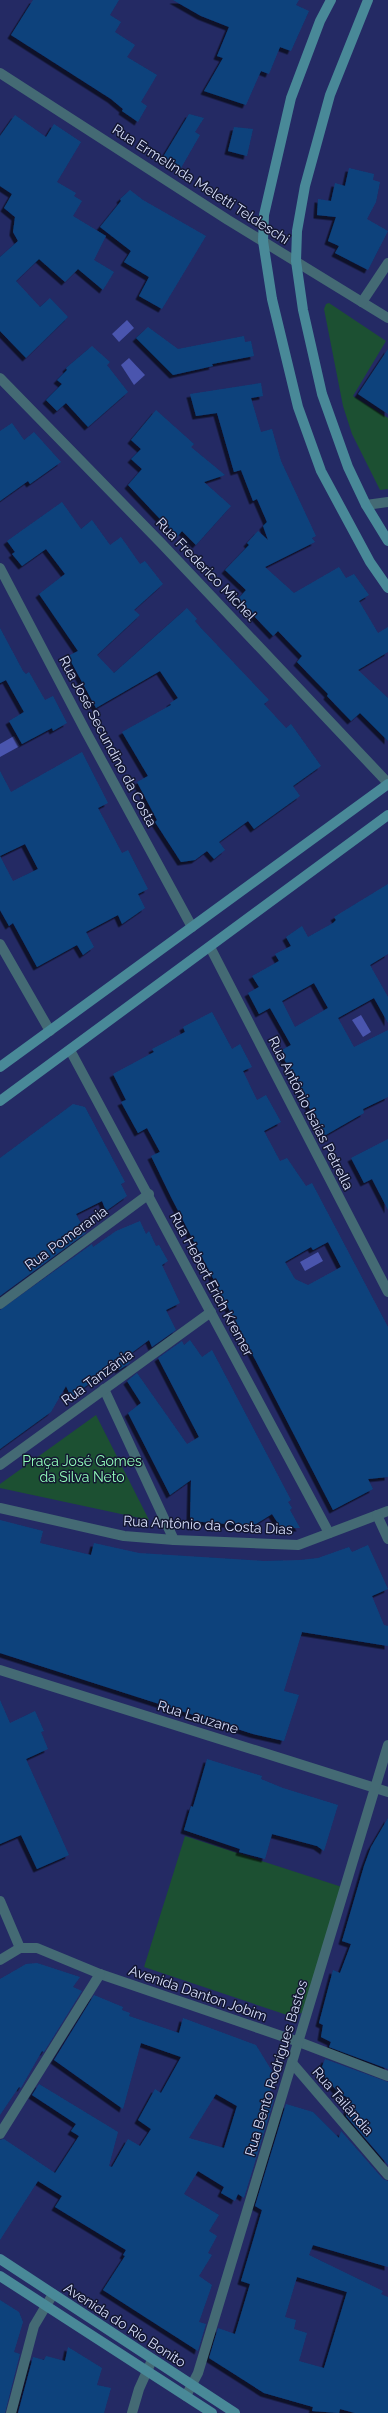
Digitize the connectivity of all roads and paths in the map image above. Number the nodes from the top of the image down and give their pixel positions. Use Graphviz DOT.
graph roads {
  1 [pos="331,0"];
  2 [pos="368,0"];
  3 [pos="0,73"];
  4 [pos="263,241"];
  5 [pos="296,261"];
  6 [pos="388,263"];
  7 [pos="362,302"];
  8 [pos="388,318"];
  9 [pos="0,378"];
  10 [pos="388,502"];
  11 [pos="366,505"];
  12 [pos="388,541"];
  13 [pos="0,568"];
  14 [pos="388,588"];
  15 [pos="388,783"];
  16 [pos="388,815"];
  17 [pos="192,927"];
  18 [pos="0,944"];
  19 [pos="210,946"];
  20 [pos="50,1031"];
  21 [pos="70,1050"];
  22 [pos="0,1067"];
  23 [pos="0,1101"];
  24 [pos="149,1194"];
  25 [pos="388,1292"];
  26 [pos="0,1304"];
  27 [pos="211,1312"];
  28 [pos="104,1389"];
  29 [pos="0,1466"];
  30 [pos="0,1508"];
  31 [pos="388,1510"];
  32 [pos="377,1515"];
  33 [pos="329,1533"];
  34 [pos="388,1539"];
  35 [pos="174,1540"];
  36 [pos="0,1670"];
  37 [pos="388,1746"];
  38 [pos="376,1788"];
  39 [pos="388,1792"];
  40 [pos="0,1901"];
  41 [pos="20,1948"];
  42 [pos="0,1960"];
  43 [pos="100,1974"];
  44 [pos="299,2042"];
  45 [pos="292,2063"];
  46 [pos="388,2076"];
  47 [pos="0,2134"];
  48 [pos="388,2175"];
  49 [pos="0,2259"];
  50 [pos="0,2276"];
  51 [pos="53,2294"];
  52 [pos="45,2305"];
  53 [pos="152,2360"];
  54 [pos="146,2371"];
  55 [pos="192,2386"];
  56 [pos="186,2396"];
  57 [pos="11,2413"];
  58 [pos="132,2413"];
  59 [pos="212,2413"];
  60 [pos="235,2413"];
  1 -- 4 [label="street"];
  2 -- 5 [label="street"];
  3 -- 4 [label="street, Rua Ermelinda Meletti Teldeschi"];
  4 -- 5 [label="street, Rua Ermelinda Meletti Teldeschi"];
  4 -- 14 [label="street"];
  5 -- 7 [label="street, Rua Ermelinda Meletti Teldeschi"];
  5 -- 11 [label="street"];
  6 -- 7 [label="street"];
  7 -- 8 [label="street, Rua Ermelinda Meletti Teldeschi"];
  9 -- 15 [label="street, Rua Frederico Michel"];
  10 -- 11 [label="street"];
  11 -- 12 [label="street"];
  13 -- 17 [label="street, Rua José Secundino da Costa"];
  15 -- 17 [label="street"];
  16 -- 19 [label="street"];
  17 -- 20 [label="street"];
  18 -- 20 [label="street"];
  19 -- 21 [label="street"];
  19 -- 25 [label="street, Rua Antônio Isaías Petrella"];
  20 -- 22 [label="street"];
  21 -- 23 [label="street"];
  21 -- 24 [label="street, Rua Hebert Erich Kremer"];
  24 -- 26 [label="street, Rua Pomerania"];
  24 -- 27 [label="street, Rua Hebert Erich Kremer"];
  27 -- 28 [label="street, Rua Tanzânia"];
  27 -- 33 [label="street, Rua Hebert Erich Kremer"];
  28 -- 29 [label="street, Rua Tanzânia"];
  28 -- 35 [label="street"];
  30 -- 35 [label="street, Rua Antônio da Costa Dias"];
  31 -- 32 [label="street, Rua Antônio da Costa Dias"];
  32 -- 33 [label="street, Rua Antônio da Costa Dias"];
  32 -- 34 [label="street"];
  33 -- 35 [label="street, Rua Antônio da Costa Dias"];
  36 -- 38 [label="street, Rua Lauzane"];
  37 -- 38 [label="street, Rua Bento Rodrigues Bastos"];
  38 -- 39 [label="street, Rua Lauzane"];
  38 -- 44 [label="street, Rua Bento Rodrigues Bastos"];
  40 -- 41 [label="street"];
  41 -- 42 [label="street"];
  41 -- 43 [label="street, Avenida Danton Jobim"];
  43 -- 44 [label="street, Avenida Danton Jobim"];
  43 -- 47 [label="street"];
  44 -- 45 [label="street, Rua Bento Rodrigues Bastos"];
  44 -- 46 [label="street, Avenida Danton Jobim"];
  45 -- 48 [label="street, Rua Tailândia"];
  45 -- 55 [label="street, Rua Bento Rodrigues Bastos"];
  49 -- 51 [label="street, Avenida do Rio Bonito"];
  50 -- 52 [label="street, Avenida do Rio Bonito"];
  51 -- 52 [label="street"];
  51 -- 53 [label="street, Avenida do Rio Bonito"];
  52 -- 54 [label="street, Avenida do Rio Bonito"];
  52 -- 57 [label="street"];
  53 -- 54 [label="street"];
  53 -- 55 [label="street, Avenida do Rio Bonito"];
  54 -- 56 [label="street, Avenida do Rio Bonito"];
  54 -- 58 [label="street"];
  55 -- 56 [label="street, Rua Bento Rodrigues Bastos"];
  55 -- 60 [label="street, Avenida do Rio Bonito"];
  56 -- 59 [label="street, Avenida do Rio Bonito"];
}
